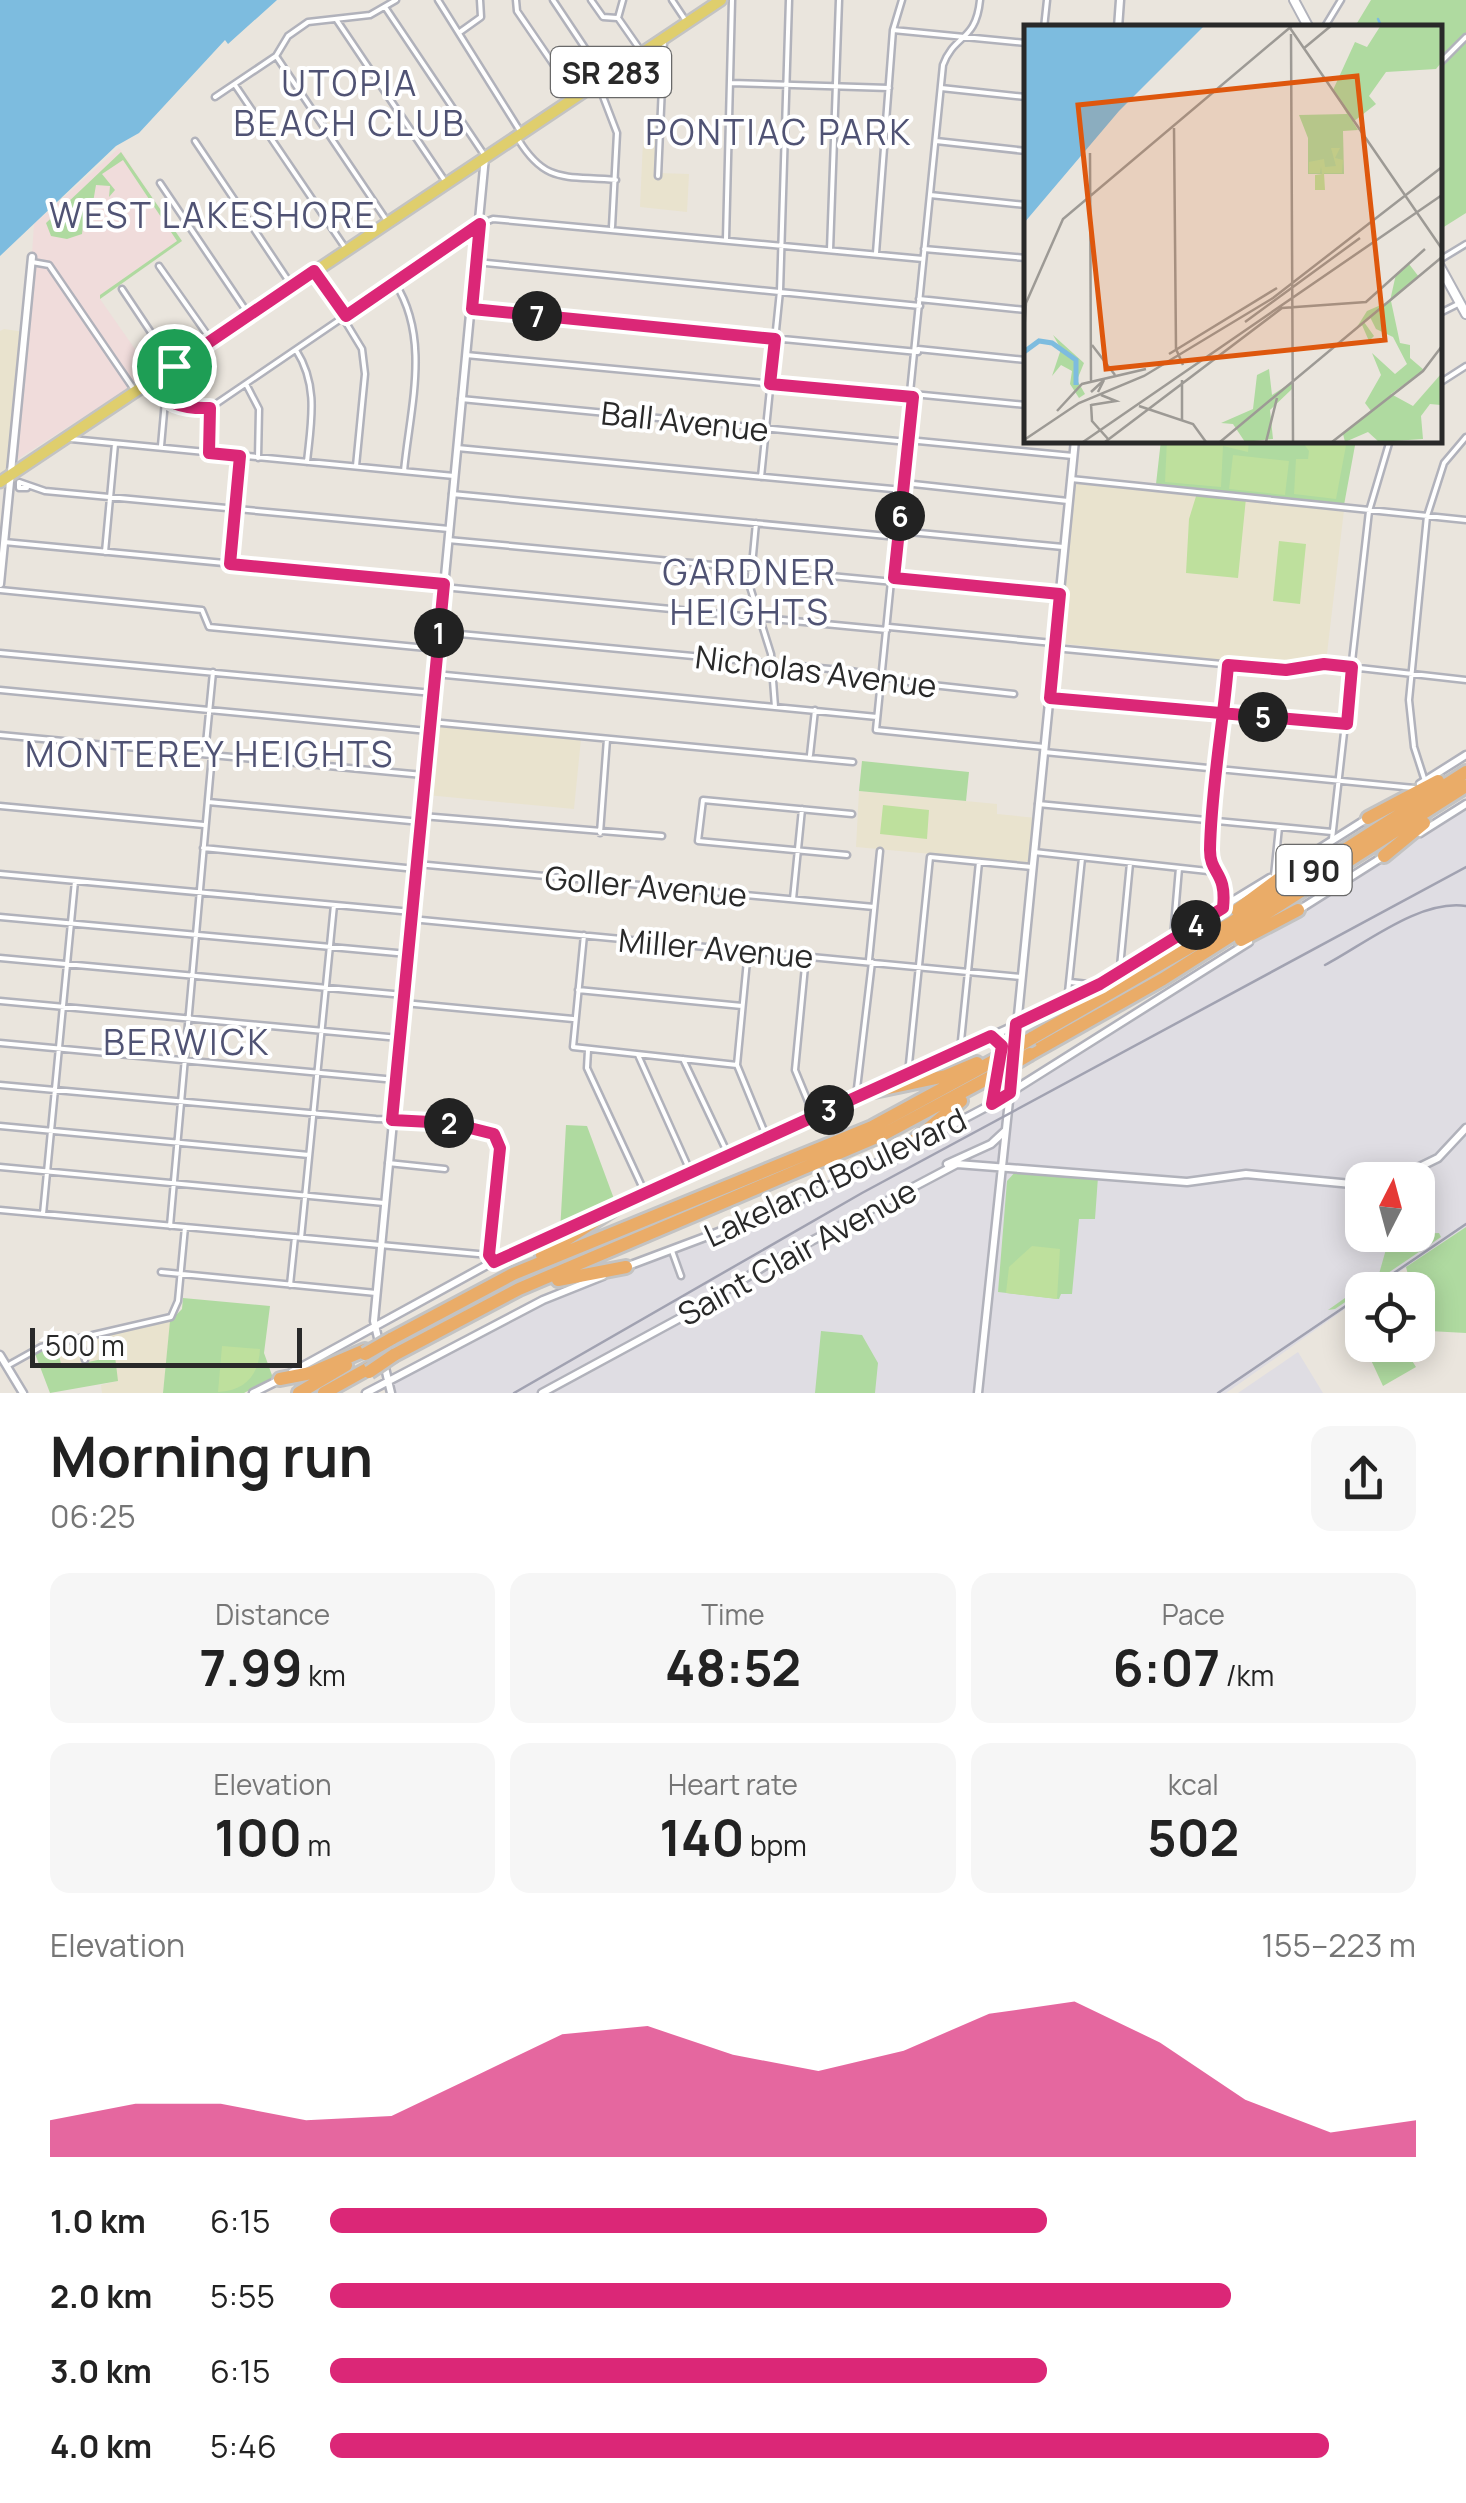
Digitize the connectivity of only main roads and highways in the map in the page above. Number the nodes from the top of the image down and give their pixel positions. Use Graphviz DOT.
graph roads {
  1 [pos="721,0"];
  2 [pos="1294,0"];
  3 [pos="1307,25"];
  4 [pos="1441,267"];
  5 [pos="1466,314"];
  6 [pos="0,482"];
  7 [pos="1466,769"];
  8 [pos="1466,789"];
  9 [pos="1368,818"];
  10 [pos="1311,854"];
  11 [pos="1384,856"];
  12 [pos="1298,910"];
  13 [pos="1162,972"];
  14 [pos="998,1057"];
  15 [pos="996,1074"];
  16 [pos="874,1090"];
  17 [pos="902,1151"];
  18 [pos="620,1206"];
  19 [pos="626,1267"];
  20 [pos="513,1274"];
  21 [pos="480,1308"];
  22 [pos="367,1361"];
  23 [pos="280,1379"];
  24 [pos="299,1393"];
  25 [pos="324,1393"];
  26 [pos="338,1393"];
  1 -- 6 [label="main road, SR 283"];
  2 -- 3 [label="main road"];
  4 -- 5 [label="main road"];
  7 -- 9 [label="highway"];
  7 -- 13 [label="highway, I 90"];
  8 -- 11 [label="highway"];
  8 -- 13 [label="highway, I 90"];
  10 -- 13 [label="highway"];
  12 -- 13 [label="highway"];
  13 -- 14 [label="highway, I 90, bridge"];
  13 -- 15 [label="highway, I 90, bridge"];
  14 -- 16 [label="highway"];
  14 -- 20 [label="highway"];
  15 -- 17 [label="highway"];
  15 -- 21 [label="highway, I 90"];
  18 -- 20 [label="highway"];
  19 -- 21 [label="highway"];
  20 -- 22 [label="highway, bridge"];
  21 -- 22 [label="highway, I 90, bridge"];
  22 -- 23 [label="highway"];
  22 -- 24 [label="highway, I 90"];
  22 -- 25 [label="highway, I 90"];
  22 -- 26 [label="highway"];
}
